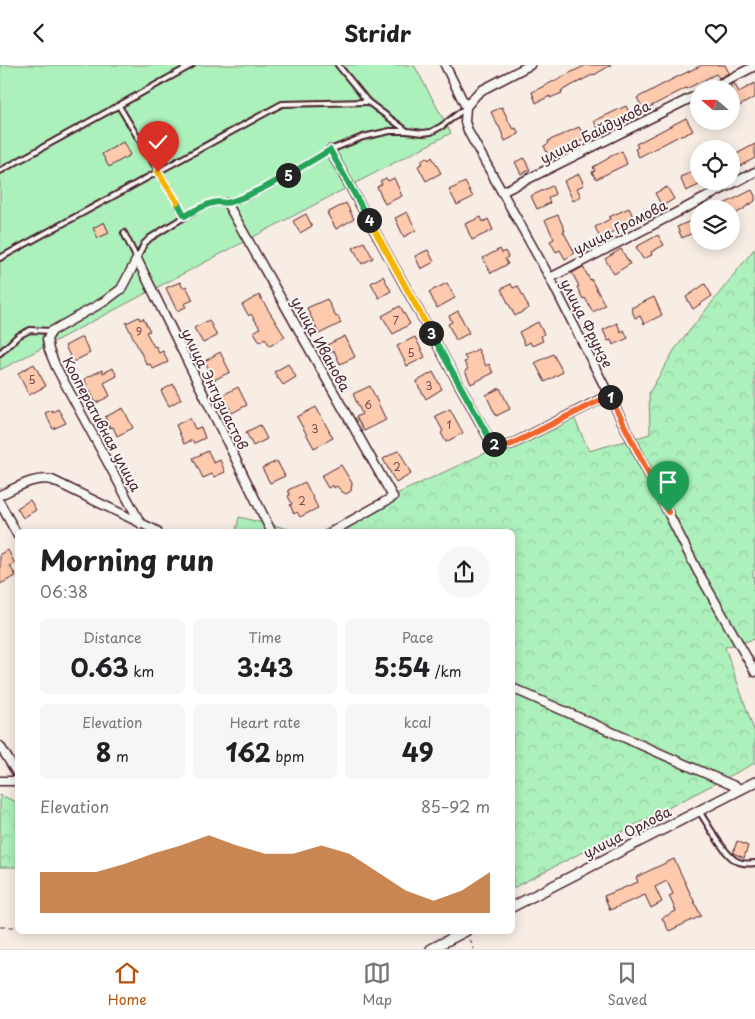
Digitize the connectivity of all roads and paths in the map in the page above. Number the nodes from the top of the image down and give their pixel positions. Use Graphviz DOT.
graph roads {
  1 [pos="192,65"];
  2 [pos="338,65"];
  3 [pos="445,65"];
  4 [pos="530,65"];
  5 [pos="755,66"];
  6 [pos="728,80"];
  7 [pos="690,99"];
  8 [pos="368,102"];
  9 [pos="119,106"];
  10 [pos="466,107"];
  11 [pos="407,131"];
  12 [pos="330,150"];
  13 [pos="0,171"];
  14 [pos="158,172"];
  15 [pos="755,172"];
  16 [pos="502,193"];
  17 [pos="227,203"];
  18 [pos="185,216"];
  19 [pos="124,233"];
  20 [pos="0,258"];
  21 [pos="137,259"];
  22 [pos="550,278"];
  23 [pos="52,331"];
  24 [pos="0,353"];
  25 [pos="610,395"];
  26 [pos="0,495"];
  27 [pos="0,503"];
  28 [pos="141,524"];
  29 [pos="152,529"];
  30 [pos="270,529"];
  31 [pos="337,529"];
  32 [pos="15,530"];
  33 [pos="755,672"];
  34 [pos="515,689"];
  35 [pos="0,746"];
  36 [pos="15,770"];
  37 [pos="0,781"];
  38 [pos="15,781"];
  39 [pos="755,782"];
  40 [pos="741,789"];
  41 [pos="699,811"];
  42 [pos="755,863"];
  43 [pos="515,905"];
  44 [pos="0,927"];
  45 [pos="15,927"];
  46 [pos="460,934"];
  47 [pos="467,934"];
  48 [pos="431,949"];
  49 [pos="474,949"];
  1 -- 9 [label="lane"];
  2 -- 8 [label="lane"];
  3 -- 10 [label="street, улица Фрунзе"];
  4 -- 10 [label="street"];
  5 -- 6 [label="street"];
  7 -- 16 [label="street, улица Байдукова"];
  8 -- 11 [label="lane"];
  8 -- 14 [label="lane"];
  9 -- 13 [label="lane"];
  9 -- 14 [label="lane"];
  10 -- 11 [label="lane"];
  10 -- 16 [label="street, улица Фрунзе"];
  11 -- 12 [label="lane"];
  12 -- 17 [label="lane"];
  12 -- 25 [label="street"];
  14 -- 18 [label="lane"];
  14 -- 20 [label="lane"];
  15 -- 22 [label="street, улица Громова"];
  16 -- 22 [label="street, улица Фрунзе"];
  17 -- 18 [label="lane"];
  17 -- 31 [label="street, улица Иванова"];
  18 -- 21 [label="lane"];
  19 -- 21 [label="lane"];
  21 -- 23 [label="street"];
  21 -- 30 [label="street, улица Энтузиастов"];
  22 -- 25 [label="street, улица Фрунзе"];
  23 -- 24 [label="lane"];
  23 -- 28 [label="street, Кооперативная улица"];
  25 -- 33 [label="street, улица Фрунзе"];
  26 -- 28 [label="street"];
  27 -- 32 [label="street"];
  28 -- 29 [label="street"];
  34 -- 40 [label="street"];
  35 -- 36 [label="street"];
  37 -- 38 [label="street"];
  39 -- 40 [label="street, улица Орлова"];
  40 -- 41 [label="street, улица Орлова"];
  41 -- 42 [label="lane"];
  41 -- 43 [label="street, улица Орлова"];
  44 -- 45 [label="path"];
  46 -- 48 [label="street"];
  47 -- 49 [label="path"];
}
